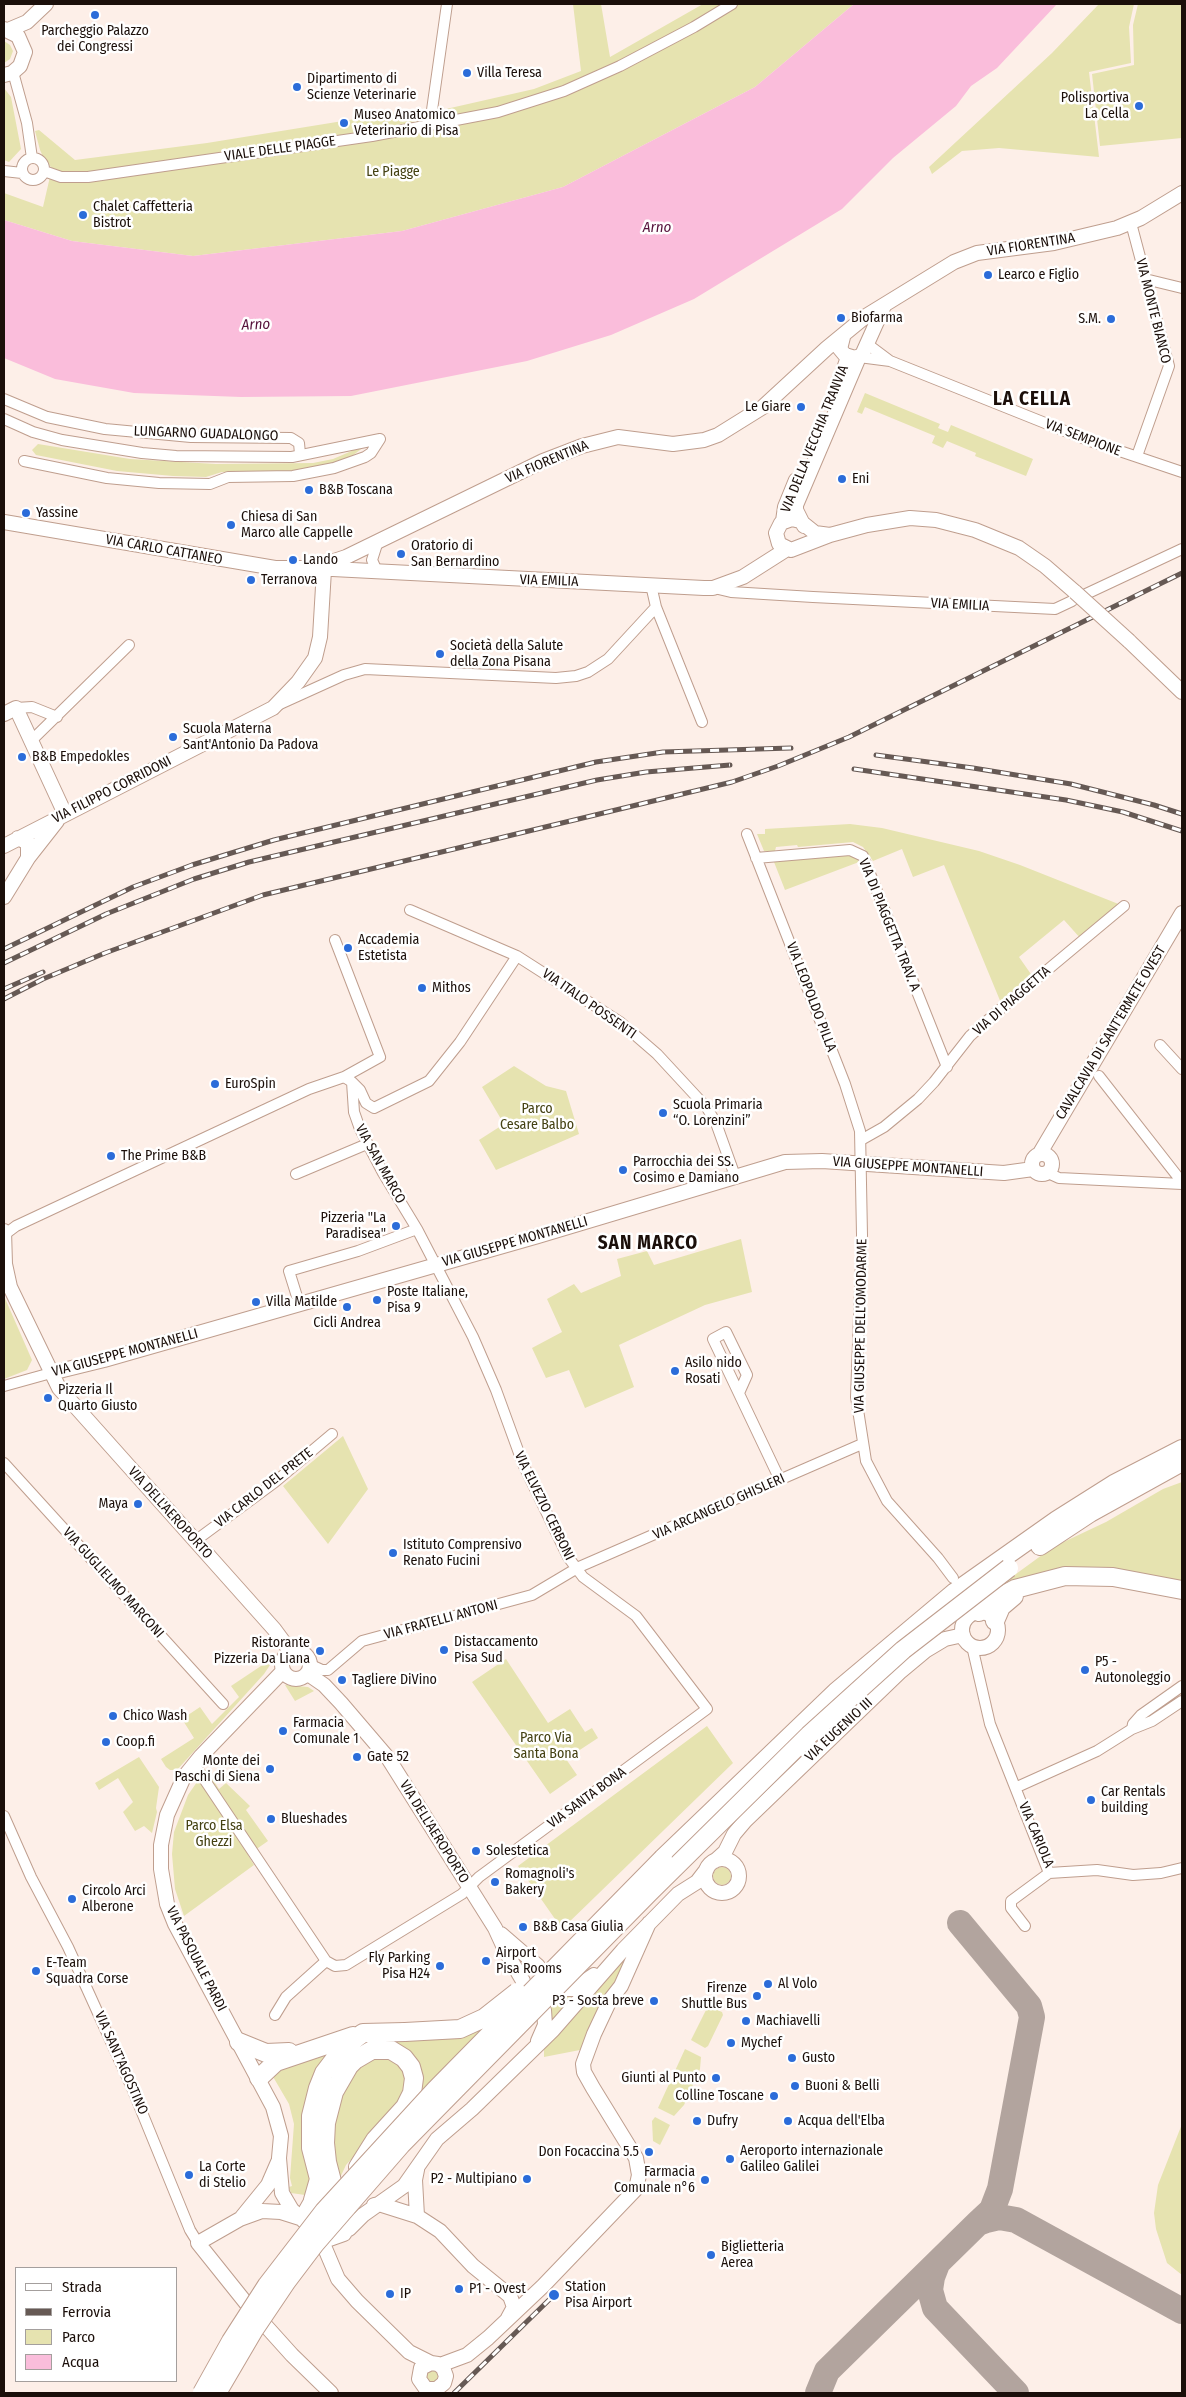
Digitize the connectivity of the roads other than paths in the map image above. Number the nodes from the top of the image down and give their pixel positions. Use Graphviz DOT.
graph roads {
  1 [pos="447,4"];
  2 [pos="732,4"];
  3 [pos="44,6"];
  4 [pos="6,29"];
  5 [pos="24,45"];
  6 [pos="8,74"];
  7 [pos="430,124"];
  8 [pos="32,158"];
  9 [pos="4,171"];
  10 [pos="44,171"];
  11 [pos="22,173"];
  12 [pos="1182,193"];
  13 [pos="1131,223"];
  14 [pos="1145,279"];
  15 [pos="1182,288"];
  16 [pos="884,305"];
  17 [pos="845,335"];
  18 [pos="866,343"];
  19 [pos="853,357"];
  20 [pos="890,361"];
  21 [pos="4,399"];
  22 [pos="42,415"];
  23 [pos="4,419"];
  24 [pos="33,432"];
  25 [pos="300,454"];
  26 [pos="1137,456"];
  27 [pos="24,462"];
  28 [pos="1182,472"];
  29 [pos="783,521"];
  30 [pos="4,522"];
  31 [pos="804,525"];
  32 [pos="830,535"];
  33 [pos="378,541"];
  34 [pos="803,545"];
  35 [pos="787,549"];
  36 [pos="1182,549"];
  37 [pos="319,569"];
  38 [pos="754,571"];
  39 [pos="383,573"];
  40 [pos="651,585"];
  41 [pos="713,588"];
  42 [pos="756,593"];
  43 [pos="1078,596"];
  44 [pos="656,607"];
  45 [pos="130,645"];
  46 [pos="1182,692"];
  47 [pos="273,708"];
  48 [pos="10,711"];
  49 [pos="57,717"];
  50 [pos="702,722"];
  51 [pos="32,740"];
  52 [pos="62,816"];
  53 [pos="747,834"];
  54 [pos="18,838"];
  55 [pos="4,846"];
  56 [pos="28,858"];
  57 [pos="756,858"];
  58 [pos="4,897"];
  59 [pos="1124,906"];
  60 [pos="410,910"];
  61 [pos="1182,913"];
  62 [pos="335,940"];
  63 [pos="517,956"];
  64 [pos="1160,1045"];
  65 [pos="946,1067"];
  66 [pos="1182,1069"];
  67 [pos="1099,1076"];
  68 [pos="348,1079"];
  69 [pos="861,1140"];
  70 [pos="367,1144"];
  71 [pos="1040,1153"];
  72 [pos="862,1163"];
  73 [pos="1033,1169"];
  74 [pos="1048,1173"];
  75 [pos="296,1174"];
  76 [pos="735,1176"];
  77 [pos="1182,1183"];
  78 [pos="417,1229"];
  79 [pos="4,1233"];
  80 [pos="436,1264"];
  81 [pos="299,1303"];
  82 [pos="51,1373"];
  83 [pos="4,1386"];
  84 [pos="740,1393"];
  85 [pos="332,1434"];
  86 [pos="862,1444"];
  87 [pos="1182,1448"];
  88 [pos="1182,1462"];
  89 [pos="4,1463"];
  90 [pos="1182,1474"];
  91 [pos="780,1480"];
  92 [pos="1090,1513"];
  93 [pos="195,1541"];
  94 [pos="1005,1563"];
  95 [pos="576,1569"];
  96 [pos="952,1578"];
  97 [pos="1182,1590"];
  98 [pos="1182,1596"];
  99 [pos="973,1616"];
  100 [pos="995,1621"];
  101 [pos="963,1635"];
  102 [pos="977,1647"];
  103 [pos="926,1651"];
  104 [pos="291,1652"];
  105 [pos="309,1670"];
  106 [pos="284,1671"];
  107 [pos="1182,1686"];
  108 [pos="1182,1701"];
  109 [pos="223,1704"];
  110 [pos="707,1709"];
  111 [pos="1132,1729"];
  112 [pos="198,1770"];
  113 [pos="1016,1787"];
  114 [pos="754,1813"];
  115 [pos="4,1816"];
  116 [pos="663,1858"];
  117 [pos="711,1865"];
  118 [pos="735,1866"];
  119 [pos="1182,1868"];
  120 [pos="1050,1873"];
  121 [pos="469,1888"];
  122 [pos="713,1890"];
  123 [pos="669,1902"];
  124 [pos="649,1923"];
  125 [pos="1025,1926"];
  126 [pos="495,1928"];
  127 [pos="326,1962"];
  128 [pos="538,1966"];
  129 [pos="608,1967"];
  130 [pos="523,1981"];
  131 [pos="564,1989"];
  132 [pos="544,2010"];
  133 [pos="275,2015"];
  134 [pos="363,2033"];
  135 [pos="239,2042"];
  136 [pos="307,2050"];
  137 [pos="533,2050"];
  138 [pos="259,2078"];
  139 [pos="279,2158"];
  140 [pos="418,2167"];
  141 [pos="282,2185"];
  142 [pos="336,2191"];
  143 [pos="311,2201"];
  144 [pos="379,2204"];
  145 [pos="417,2216"];
  146 [pos="240,2219"];
  147 [pos="303,2220"];
  148 [pos="346,2232"];
  149 [pos="198,2244"];
  150 [pos="332,2262"];
  151 [pos="543,2286"];
  152 [pos="505,2290"];
  153 [pos="246,2303"];
  154 [pos="506,2321"];
  155 [pos="265,2324"];
  156 [pos="409,2352"];
  157 [pos="466,2355"];
  158 [pos="435,2364"];
  159 [pos="429,2385"];
  160 [pos="202,2393"];
  161 [pos="217,2393"];
  162 [pos="331,2393"];
  1 -- 7 [label="street"];
  2 -- 7 [label="street, VIALE DELLE PIAGGE"];
  3 -- 4 [label="street"];
  3 -- 5 [label="street"];
  4 -- 5 [label="street"];
  5 -- 6 [label="street"];
  6 -- 8 [label="street"];
  7 -- 10 [label="street, VIALE DELLE PIAGGE"];
  8 -- 10 [label="street"];
  8 -- 11 [label="street"];
  9 -- 11 [label="street, VIALE DELLE PIAGGE"];
  10 -- 11 [label="street, VIALE DELLE PIAGGE"];
  12 -- 13 [label="street, VIA FIORENTINA"];
  13 -- 14 [label="street, VIA MONTE BIANCO"];
  13 -- 16 [label="street, VIA FIORENTINA"];
  14 -- 15 [label="street"];
  14 -- 26 [label="street, VIA MONTE BIANCO"];
  16 -- 17 [label="street, VIA FIORENTINA"];
  16 -- 18 [label="street"];
  17 -- 18 [label="street"];
  17 -- 19 [label="street"];
  17 -- 33 [label="street, VIA FIORENTINA"];
  18 -- 19 [label="street"];
  18 -- 20 [label="street, VIA SEMPIONE"];
  19 -- 20 [label="street, VIA SEMPIONE"];
  19 -- 29 [label="street, VIA DELLA VECCHIA TRANVIA"];
  19 -- 31 [label="street, VIA DELLA VECCHIA TRANVIA"];
  20 -- 26 [label="street, VIA SEMPIONE"];
  21 -- 22 [label="street, LUNGARNO GUADALONGO"];
  22 -- 24 [label="street"];
  22 -- 25 [label="street, LUNGARNO GUADALONGO"];
  23 -- 24 [label="street, LUNGARNO GUADALONGO"];
  24 -- 25 [label="street, LUNGARNO GUADALONGO"];
  25 -- 27 [label="street, LUNGARNO GUADALONGO"];
  26 -- 28 [label="street, VIA SEMPIONE"];
  29 -- 31 [label="street"];
  29 -- 35 [label="street"];
  30 -- 37 [label="street, VIA CARLO CATTANEO"];
  31 -- 32 [label="street"];
  31 -- 34 [label="street"];
  32 -- 34 [label="street"];
  32 -- 43 [label="street"];
  33 -- 37 [label="street, VIA FIORENTINA"];
  33 -- 39 [label="street"];
  34 -- 35 [label="street"];
  35 -- 38 [label="street, VIA EMILIA"];
  36 -- 43 [label="street, VIA EMILIA"];
  37 -- 39 [label="street, VIA EMILIA"];
  37 -- 47 [label="street, VIA FILIPPO CORRIDONI"];
  38 -- 41 [label="street, VIA EMILIA"];
  38 -- 42 [label="street"];
  39 -- 40 [label="street, VIA EMILIA"];
  40 -- 41 [label="street, VIA EMILIA"];
  40 -- 44 [label="street"];
  41 -- 42 [label="street, VIA EMILIA"];
  42 -- 43 [label="street, VIA EMILIA"];
  43 -- 46 [label="street, bridge"];
  44 -- 47 [label="street"];
  44 -- 50 [label="street"];
  45 -- 49 [label="street"];
  47 -- 52 [label="street, VIA FILIPPO CORRIDONI"];
  48 -- 49 [label="street"];
  48 -- 51 [label="street"];
  49 -- 51 [label="street"];
  51 -- 52 [label="street"];
  52 -- 54 [label="street, VIA FILIPPO CORRIDONI"];
  52 -- 56 [label="street"];
  53 -- 57 [label="street, VIA LEOPOLDO PILLA"];
  54 -- 55 [label="street, VIA FILIPPO CORRIDONI"];
  54 -- 56 [label="street"];
  56 -- 58 [label="street"];
  57 -- 65 [label="street, VIA DI PIAGGETTA TRAV. A"];
  57 -- 69 [label="street, VIA LEOPOLDO PILLA"];
  59 -- 65 [label="street, VIA DI PIAGGETTA"];
  60 -- 63 [label="street, VIA ITALO POSSENTI"];
  61 -- 71 [label="street, CAVALCAVIA DI SANT'ERMETE OVEST"];
  62 -- 68 [label="street"];
  63 -- 68 [label="street"];
  63 -- 76 [label="street, VIA ITALO POSSENTI"];
  64 -- 66 [label="street"];
  65 -- 69 [label="street, VIA DI PIAGGETTA"];
  67 -- 77 [label="street"];
  68 -- 70 [label="street, VIA SAN MARCO"];
  68 -- 79 [label="street"];
  69 -- 72 [label="street, VIA LEOPOLDO PILLA"];
  70 -- 75 [label="street"];
  70 -- 78 [label="street, VIA SAN MARCO"];
  71 -- 73 [label="street"];
  71 -- 74 [label="street"];
  72 -- 73 [label="street, VIA GIUSEPPE MONTANELLI"];
  72 -- 76 [label="street, VIA GIUSEPPE MONTANELLI"];
  72 -- 86 [label="street, VIA GIUSEPPE DELL'OMODARME"];
  73 -- 74 [label="street"];
  74 -- 77 [label="street"];
  76 -- 80 [label="street, VIA GIUSEPPE MONTANELLI"];
  78 -- 80 [label="street, VIA SAN MARCO"];
  78 -- 81 [label="street"];
  79 -- 82 [label="street, VIA DELL'AEROPORTO"];
  80 -- 81 [label="street, VIA GIUSEPPE MONTANELLI"];
  80 -- 95 [label="street, VIA ELVEZIO CERBONI"];
  81 -- 82 [label="street, VIA GIUSEPPE MONTANELLI"];
  82 -- 83 [label="street, VIA GIUSEPPE MONTANELLI"];
  82 -- 93 [label="street, VIA DELL'AEROPORTO"];
  84 -- 84 [label="street"];
  84 -- 91 [label="street"];
  85 -- 93 [label="street, VIA CARLO DEL PRETE"];
  86 -- 91 [label="street, VIA ARCANGELO GHISLERI"];
  86 -- 96 [label="street, VIA GIUSEPPE DELL'OMODARME"];
  87 -- 94 [label="highway"];
  88 -- 92 [label="highway"];
  89 -- 109 [label="street, VIA GUGLIELMO MARCONI"];
  90 -- 92 [label="highway"];
  91 -- 95 [label="street, VIA ARCANGELO GHISLERI"];
  92 -- 94 [label="highway"];
  93 -- 104 [label="street, VIA DELL'AEROPORTO"];
  94 -- 116 [label="highway"];
  94 -- 161 [label="highway, bridge"];
  95 -- 105 [label="street, VIA FRATELLI ANTONI"];
  95 -- 110 [label="street, VIA ELVEZIO CERBONI"];
  97 -- 99 [label="highway"];
  98 -- 100 [label="highway"];
  99 -- 100 [label="street"];
  99 -- 101 [label="street"];
  99 -- 103 [label="street, VIA EUGENIO III"];
  100 -- 102 [label="street"];
  101 -- 102 [label="street"];
  101 -- 103 [label="street, VIA EUGENIO III"];
  102 -- 113 [label="street, VIA CARIOLA"];
  103 -- 114 [label="street, VIA EUGENIO III"];
  104 -- 105 [label="street"];
  104 -- 106 [label="street"];
  105 -- 106 [label="street"];
  105 -- 121 [label="street, VIA DELL'AEROPORTO"];
  106 -- 135 [label="street, VIA PASQUALE PARDI"];
  107 -- 111 [label="street"];
  108 -- 111 [label="street"];
  110 -- 121 [label="street, VIA SANTA BONA"];
  111 -- 113 [label="street"];
  112 -- 127 [label="street"];
  113 -- 120 [label="street, VIA CARIOLA"];
  114 -- 117 [label="street, VIA EUGENIO III"];
  114 -- 118 [label="street, VIA EUGENIO III"];
  115 -- 149 [label="street, VIA SANT'AGOSTINO"];
  116 -- 134 [label="highway, bridge"];
  116 -- 142 [label="highway, bridge"];
  117 -- 118 [label="street"];
  117 -- 122 [label="street"];
  117 -- 123 [label="street, VIA EUGENIO III"];
  118 -- 122 [label="street"];
  119 -- 120 [label="street, VIA CARIOLA"];
  120 -- 125 [label="street"];
  121 -- 126 [label="street, VIA DELL'AEROPORTO"];
  121 -- 127 [label="street, VIA SANTA BONA"];
  122 -- 123 [label="street, VIA EUGENIO III"];
  123 -- 124 [label="street, VIA EUGENIO III"];
  124 -- 129 [label="street, VIA EUGENIO III"];
  124 -- 151 [label="street"];
  126 -- 128 [label="street, VIA DELL'AEROPORTO"];
  126 -- 130 [label="street, VIA DELL'AEROPORTO"];
  127 -- 133 [label="street"];
  129 -- 131 [label="street"];
  129 -- 137 [label="street, VIA EUGENIO III"];
  132 -- 137 [label="street"];
  134 -- 136 [label="highway"];
  134 -- 143 [label="highway"];
  135 -- 136 [label="highway"];
  135 -- 138 [label="street, VIA PASQUALE PARDI"];
  136 -- 138 [label="highway"];
  137 -- 140 [label="street, VIA EUGENIO III"];
  138 -- 139 [label="street, VIA PASQUALE PARDI"];
  139 -- 141 [label="street, VIA PASQUALE PARDI"];
  139 -- 146 [label="street, VIA PASQUALE PARDI"];
  140 -- 144 [label="street, VIA EUGENIO III"];
  140 -- 145 [label="street"];
  141 -- 143 [label="street"];
  141 -- 147 [label="street, VIA PASQUALE PARDI"];
  142 -- 142 [label="highway, bridge"];
  142 -- 143 [label="street"];
  142 -- 160 [label="highway, bridge"];
  143 -- 147 [label="street"];
  144 -- 145 [label="street"];
  144 -- 148 [label="street, VIA EUGENIO III"];
  144 -- 148 [label="street"];
  145 -- 152 [label="street"];
  146 -- 147 [label="street, VIA PASQUALE PARDI"];
  146 -- 149 [label="street, VIA PASQUALE PARDI"];
  148 -- 150 [label="street"];
  148 -- 150 [label="street"];
  149 -- 153 [label="street, VIA SANT'AGOSTINO"];
  150 -- 156 [label="street"];
  151 -- 152 [label="street"];
  151 -- 154 [label="street"];
  152 -- 154 [label="street"];
  154 -- 157 [label="street"];
  155 -- 162 [label="street"];
  156 -- 158 [label="street"];
  156 -- 159 [label="street"];
  157 -- 158 [label="street"];
  157 -- 159 [label="street"];
  158 -- 159 [label="street"];
  158 -- 159 [label="street"];
}
